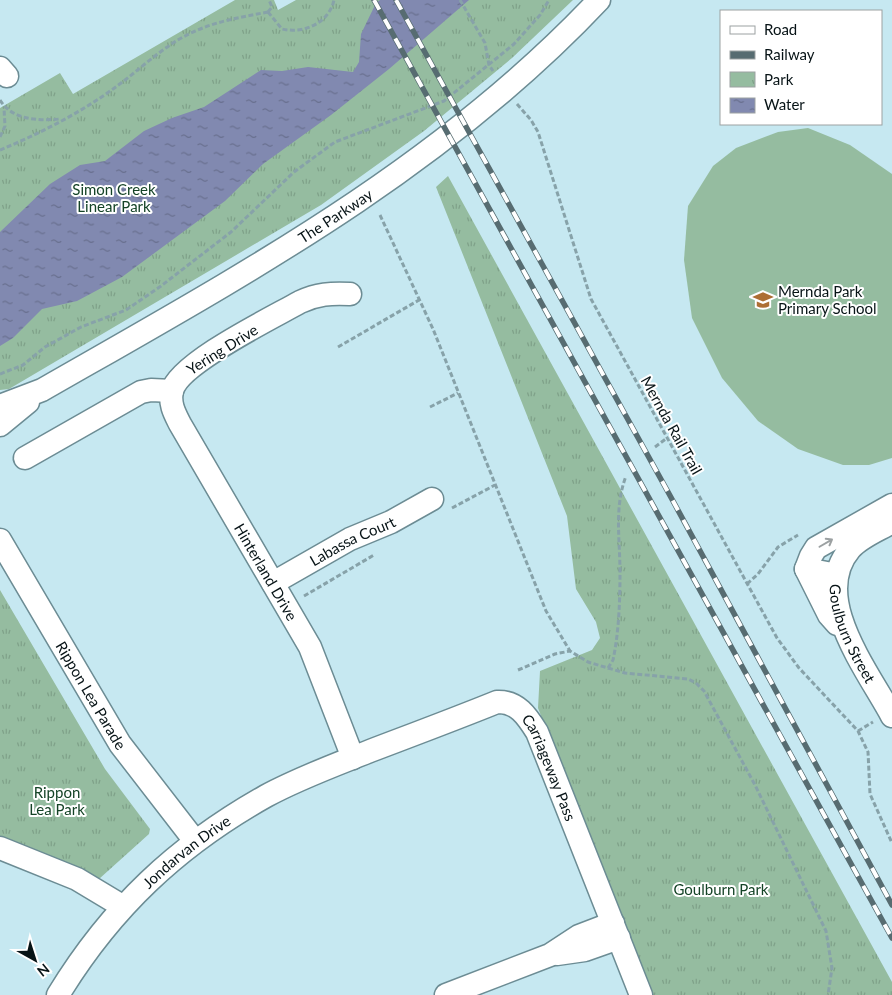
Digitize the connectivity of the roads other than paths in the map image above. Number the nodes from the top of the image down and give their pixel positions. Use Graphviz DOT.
graph roads {
  1 [pos="600,0"];
  2 [pos="350,294"];
  3 [pos="42,390"];
  4 [pos="172,391"];
  5 [pos="0,406"];
  6 [pos="0,425"];
  7 [pos="25,458"];
  8 [pos="432,500"];
  9 [pos="892,505"];
  10 [pos="892,522"];
  11 [pos="0,540"];
  12 [pos="806,569"];
  13 [pos="836,575"];
  14 [pos="273,583"];
  15 [pos="847,636"];
  16 [pos="892,716"];
  17 [pos="353,758"];
  18 [pos="195,841"];
  19 [pos="0,848"];
  20 [pos="122,906"];
  21 [pos="616,930"];
  22 [pos="58,995"];
  23 [pos="446,995"];
  24 [pos="641,995"];
  1 -- 3 [label="street, The Parkway"];
  2 -- 4 [label="street, Yering Drive"];
  3 -- 5 [label="street, The Parkway"];
  3 -- 6 [label="street, The Parkway"];
  4 -- 7 [label="street"];
  4 -- 14 [label="street, Hinterland Drive"];
  8 -- 14 [label="street, Labassa Court"];
  12 -- 9 [label="street, one-way"];
  10 -- 13 [label="street, Goulburn Street"];
  11 -- 18 [label="street, Rippon Lea Parade"];
  12 -- 13 [label="street, Goulburn Street"];
  12 -- 15 [label="street"];
  13 -- 15 [label="street, Goulburn Street"];
  14 -- 17 [label="street, Hinterland Drive"];
  15 -- 16 [label="street, Goulburn Street"];
  17 -- 18 [label="street, Jondarvan Drive"];
  17 -- 21 [label="street, Carriageway Pass"];
  18 -- 20 [label="street, Jondarvan Drive"];
  19 -- 20 [label="street"];
  20 -- 22 [label="street, Jondarvan Drive"];
  21 -- 23 [label="street"];
  21 -- 24 [label="street, Carriageway Pass"];
}
